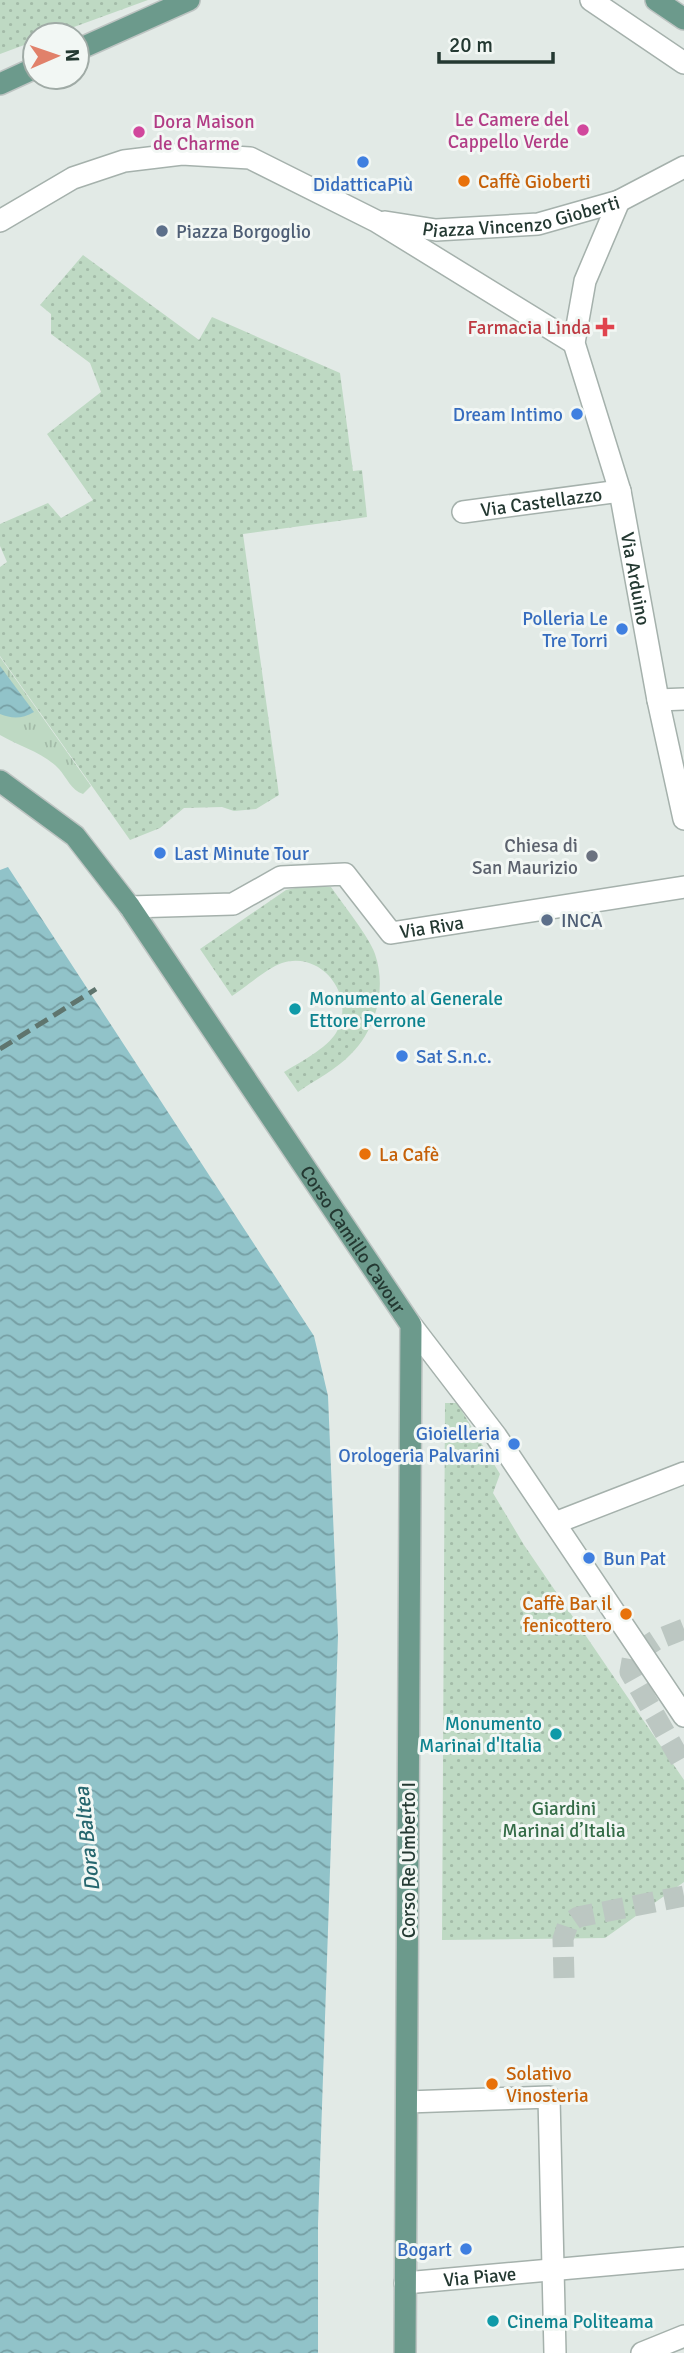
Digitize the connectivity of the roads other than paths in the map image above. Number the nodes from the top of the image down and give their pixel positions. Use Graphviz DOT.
graph roads {
  1 [pos="189,0"];
  2 [pos="591,0"];
  3 [pos="656,0"];
  4 [pos="684,19"];
  5 [pos="91,44"];
  6 [pos="684,63"];
  7 [pos="21,74"];
  8 [pos="0,84"];
  9 [pos="684,167"];
  10 [pos="620,201"];
  11 [pos="0,221"];
  12 [pos="376,221"];
  13 [pos="574,342"];
  14 [pos="620,491"];
  15 [pos="463,512"];
  16 [pos="684,699"];
  17 [pos="658,700"];
  18 [pos="0,781"];
  19 [pos="684,819"];
  20 [pos="684,887"];
  21 [pos="130,907"];
  22 [pos="411,1325"];
  23 [pos="684,1473"];
  24 [pos="555,1523"];
  25 [pos="684,1716"];
  26 [pos="407,2102"];
  27 [pos="684,2258"];
  28 [pos="553,2269"];
  29 [pos="405,2283"];
  30 [pos="684,2336"];
  31 [pos="405,2353"];
  32 [pos="555,2353"];
  33 [pos="642,2353"];
  1 -- 5 [label="main road"];
  2 -- 6 [label="street"];
  3 -- 4 [label="main road"];
  7 -- 8 [label="main road"];
  9 -- 10 [label="street"];
  10 -- 12 [label="street, Piazza Vincenzo Gioberti"];
  10 -- 13 [label="street, Piazza Vincenzo Gioberti"];
  11 -- 12 [label="street"];
  12 -- 13 [label="street, Piazza Vincenzo Gioberti"];
  13 -- 14 [label="street, Via Arduino"];
  14 -- 15 [label="street, Via Castellazzo"];
  14 -- 17 [label="street, Via Arduino"];
  16 -- 17 [label="street"];
  17 -- 19 [label="street, Via Arduino"];
  18 -- 21 [label="main road, Corso Camillo Cavour"];
  20 -- 21 [label="street, Via Riva"];
  21 -- 22 [label="main road, Corso Camillo Cavour"];
  22 -- 24 [label="street, Corso Camillo Cavour"];
  22 -- 26 [label="main road, Corso Re Umberto I"];
  23 -- 24 [label="street"];
  24 -- 25 [label="street, Corso Camillo Cavour"];
  26 -- 28 [label="street"];
  26 -- 29 [label="main road, Corso Re Umberto I"];
  27 -- 28 [label="street, Via Piave"];
  28 -- 29 [label="street, Via Piave"];
  28 -- 32 [label="street"];
  29 -- 31 [label="main road, Corso Re Umberto I"];
  30 -- 33 [label="street"];
}
